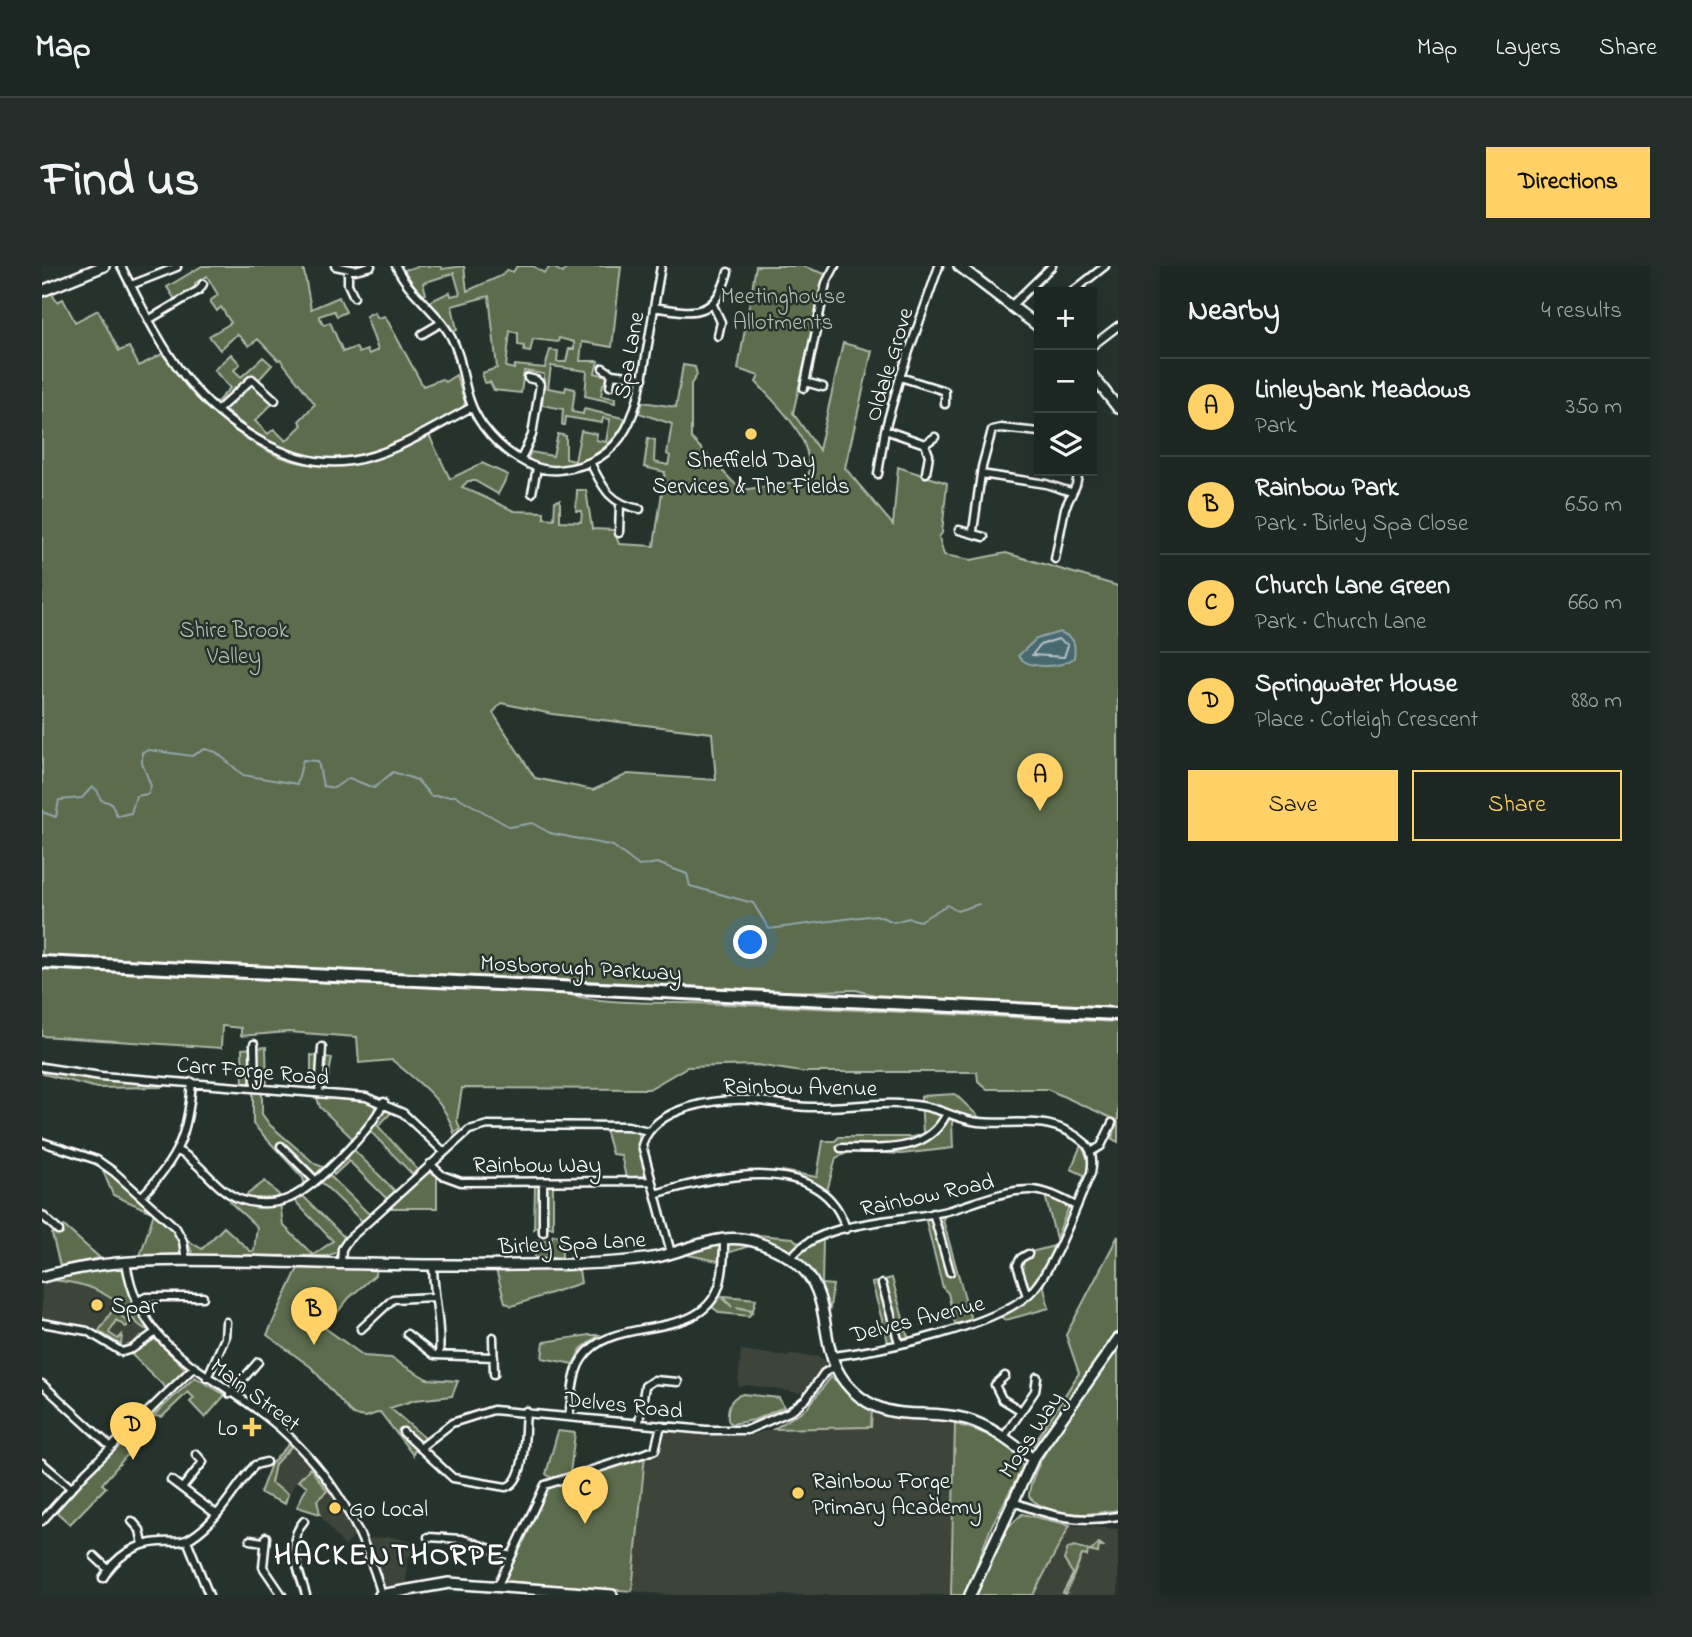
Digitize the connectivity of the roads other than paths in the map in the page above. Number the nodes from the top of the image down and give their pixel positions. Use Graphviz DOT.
graph roads {
  1 [pos="104,266"];
  2 [pos="121,266"];
  3 [pos="335,266"];
  4 [pos="370,266"];
  5 [pos="396,266"];
  6 [pos="661,266"];
  7 [pos="835,266"];
  8 [pos="939,266"];
  9 [pos="959,266"];
  10 [pos="1052,266"];
  11 [pos="1105,266"];
  12 [pos="177,267"];
  13 [pos="85,270"];
  14 [pos="348,270"];
  15 [pos="728,272"];
  16 [pos="203,284"];
  17 [pos="131,285"];
  18 [pos="1078,287"];
  19 [pos="42,291"];
  20 [pos="354,297"];
  21 [pos="713,304"];
  22 [pos="1012,305"];
  23 [pos="654,307"];
  24 [pos="150,319"];
  25 [pos="1034,320"];
  26 [pos="441,323"];
  27 [pos="1118,326"];
  28 [pos="422,334"];
  29 [pos="718,336"];
  30 [pos="1097,342"];
  31 [pos="603,368"];
  32 [pos="612,374"];
  33 [pos="900,377"];
  34 [pos="528,378"];
  35 [pos="643,378"];
  36 [pos="1097,385"];
  37 [pos="610,386"];
  38 [pos="823,387"];
  39 [pos="275,400"];
  40 [pos="945,404"];
  41 [pos="472,407"];
  42 [pos="1118,408"];
  43 [pos="219,409"];
  44 [pos="885,430"];
  45 [pos="1034,431"];
  46 [pos="935,437"];
  47 [pos="925,444"];
  48 [pos="521,459"];
  49 [pos="590,462"];
  50 [pos="537,468"];
  51 [pos="926,473"];
  52 [pos="878,474"];
  53 [pos="981,474"];
  54 [pos="1078,476"];
  55 [pos="1071,492"];
  56 [pos="532,493"];
  57 [pos="620,505"];
  58 [pos="640,509"];
  59 [pos="959,530"];
  60 [pos="972,531"];
  61 [pos="619,533"];
  62 [pos="984,537"];
  63 [pos="1055,559"];
  64 [pos="42,962"];
  65 [pos="1118,1014"];
  66 [pos="254,1044"];
  67 [pos="322,1047"];
  68 [pos="42,1067"];
  69 [pos="192,1082"];
  70 [pos="255,1087"];
  71 [pos="319,1093"];
  72 [pos="384,1102"];
  73 [pos="947,1113"];
  74 [pos="1112,1123"];
  75 [pos="648,1131"];
  76 [pos="42,1142"];
  77 [pos="281,1146"];
  78 [pos="841,1148"];
  79 [pos="178,1151"];
  80 [pos="443,1151"];
  81 [pos="1091,1152"];
  82 [pos="430,1164"];
  83 [pos="315,1180"];
  84 [pos="650,1181"];
  85 [pos="543,1183"];
  86 [pos="655,1194"];
  87 [pos="142,1196"];
  88 [pos="1076,1206"];
  89 [pos="933,1213"];
  90 [pos="42,1215"];
  91 [pos="846,1230"];
  92 [pos="59,1231"];
  93 [pos="543,1232"];
  94 [pos="724,1238"];
  95 [pos="671,1253"];
  96 [pos="1028,1254"];
  97 [pos="791,1258"];
  98 [pos="186,1260"];
  99 [pos="126,1262"];
  100 [pos="341,1263"];
  101 [pos="433,1265"];
  102 [pos="950,1272"];
  103 [pos="42,1277"];
  104 [pos="883,1284"];
  105 [pos="1027,1296"];
  106 [pos="203,1297"];
  107 [pos="434,1297"];
  108 [pos="136,1302"];
  109 [pos="226,1322"];
  110 [pos="42,1323"];
  111 [pos="361,1329"];
  112 [pos="156,1332"];
  113 [pos="407,1334"];
  114 [pos="493,1337"];
  115 [pos="1118,1339"];
  116 [pos="899,1343"];
  117 [pos="439,1355"];
  118 [pos="832,1356"];
  119 [pos="494,1357"];
  120 [pos="258,1362"];
  121 [pos="836,1366"];
  122 [pos="193,1368"];
  123 [pos="494,1374"];
  124 [pos="1005,1376"];
  125 [pos="1037,1377"];
  126 [pos="207,1378"];
  127 [pos="678,1382"];
  128 [pos="42,1384"];
  129 [pos="230,1394"];
  130 [pos="1020,1410"];
  131 [pos="526,1411"];
  132 [pos="569,1416"];
  133 [pos="639,1422"];
  134 [pos="661,1425"];
  135 [pos="403,1432"];
  136 [pos="1003,1438"];
  137 [pos="111,1447"];
  138 [pos="420,1448"];
  139 [pos="196,1454"];
  140 [pos="1033,1459"];
  141 [pos="42,1462"];
  142 [pos="266,1462"];
  143 [pos="171,1480"];
  144 [pos="184,1487"];
  145 [pos="71,1488"];
  146 [pos="1011,1501"];
  147 [pos="216,1514"];
  148 [pos="1118,1516"];
  149 [pos="42,1521"];
  150 [pos="132,1521"];
  151 [pos="304,1521"];
  152 [pos="428,1537"];
  153 [pos="187,1540"];
  154 [pos="250,1540"];
  155 [pos="143,1545"];
  156 [pos="94,1556"];
  157 [pos="511,1556"];
  158 [pos="108,1569"];
  159 [pos="103,1577"];
  160 [pos="498,1585"];
  161 [pos="524,1591"];
  162 [pos="209,1595"];
  163 [pos="282,1595"];
  164 [pos="306,1595"];
  165 [pos="381,1595"];
  166 [pos="612,1595"];
  167 [pos="970,1595"];
  1 -- 13 [label="street"];
  2 -- 17 [label="street"];
  3 -- 14 [label="street"];
  4 -- 14 [label="street"];
  5 -- 26 [label="street"];
  6 -- 23 [label="street, Spa Lane"];
  7 -- 38 [label="street"];
  8 -- 33 [label="street, Oldale Grove"];
  9 -- 22 [label="street"];
  10 -- 22 [label="street"];
  11 -- 18 [label="street"];
  12 -- 17 [label="street"];
  13 -- 19 [label="street"];
  14 -- 20 [label="street"];
  15 -- 21 [label="street"];
  16 -- 24 [label="street"];
  17 -- 24 [label="street"];
  21 -- 23 [label="street"];
  21 -- 29 [label="street"];
  22 -- 25 [label="street"];
  23 -- 35 [label="street, Spa Lane"];
  24 -- 43 [label="street"];
  26 -- 28 [label="street"];
  26 -- 41 [label="street"];
  27 -- 30 [label="street"];
  31 -- 32 [label="street"];
  32 -- 35 [label="street"];
  32 -- 37 [label="street"];
  33 -- 40 [label="street"];
  33 -- 44 [label="street, Oldale Grove"];
  34 -- 48 [label="street"];
  35 -- 49 [label="street, Spa Lane"];
  36 -- 42 [label="street"];
  39 -- 43 [label="street"];
  41 -- 43 [label="street"];
  41 -- 48 [label="street"];
  44 -- 47 [label="street"];
  44 -- 52 [label="street, Oldale Grove"];
  45 -- 53 [label="street"];
  46 -- 47 [label="street"];
  47 -- 51 [label="street"];
  48 -- 50 [label="street"];
  49 -- 50 [label="street"];
  49 -- 57 [label="street"];
  50 -- 56 [label="street"];
  53 -- 55 [label="street"];
  53 -- 60 [label="street"];
  54 -- 55 [label="street"];
  55 -- 63 [label="street"];
  57 -- 58 [label="street"];
  57 -- 61 [label="street"];
  59 -- 60 [label="street"];
  60 -- 62 [label="street"];
  64 -- 65 [label="highway, Mosborough Parkway"];
  66 -- 70 [label="street"];
  67 -- 71 [label="street"];
  68 -- 69 [label="street, Carr Forge Road"];
  69 -- 70 [label="street, Carr Forge Road"];
  69 -- 79 [label="street"];
  70 -- 71 [label="street, Carr Forge Road"];
  71 -- 72 [label="street, Carr Forge Road"];
  72 -- 80 [label="street, Carr Forge Road"];
  72 -- 83 [label="street"];
  73 -- 75 [label="street, Rainbow Avenue"];
  73 -- 78 [label="street"];
  73 -- 81 [label="street, Rainbow Avenue"];
  74 -- 81 [label="street"];
  75 -- 80 [label="street"];
  75 -- 84 [label="street"];
  76 -- 87 [label="street"];
  77 -- 83 [label="street"];
  79 -- 83 [label="street"];
  79 -- 87 [label="street"];
  80 -- 82 [label="street"];
  81 -- 88 [label="street"];
  82 -- 85 [label="street, Rainbow Way"];
  82 -- 100 [label="street"];
  84 -- 85 [label="street, Rainbow Way"];
  84 -- 86 [label="street"];
  85 -- 93 [label="street"];
  86 -- 91 [label="street"];
  86 -- 95 [label="street"];
  87 -- 98 [label="street"];
  88 -- 89 [label="street, Rainbow Road"];
  88 -- 105 [label="street, Delves Avenue"];
  89 -- 91 [label="street, Rainbow Road"];
  89 -- 102 [label="street"];
  90 -- 92 [label="street"];
  91 -- 97 [label="street, Rainbow Road"];
  94 -- 95 [label="street, Birley Spa Lane"];
  94 -- 97 [label="street, Birley Spa Lane"];
  94 -- 132 [label="street"];
  95 -- 101 [label="street, Birley Spa Lane"];
  96 -- 105 [label="street"];
  97 -- 118 [label="street, Birley Spa Lane"];
  98 -- 99 [label="street, Birley Spa Lane"];
  98 -- 100 [label="street, Birley Spa Lane"];
  99 -- 103 [label="street, Birley Spa Lane"];
  99 -- 108 [label="street, Main Street"];
  100 -- 101 [label="street, Birley Spa Lane"];
  101 -- 107 [label="street"];
  104 -- 116 [label="street"];
  105 -- 116 [label="street, Delves Avenue"];
  106 -- 108 [label="street"];
  107 -- 111 [label="street"];
  107 -- 117 [label="street"];
  108 -- 112 [label="street, Main Street"];
  109 -- 126 [label="street"];
  110 -- 112 [label="street"];
  112 -- 122 [label="street, Main Street"];
  113 -- 117 [label="street"];
  114 -- 119 [label="street"];
  115 -- 140 [label="street, Moss Way"];
  116 -- 118 [label="street, Delves Avenue"];
  117 -- 119 [label="street"];
  118 -- 121 [label="street, Birley Spa Lane"];
  119 -- 123 [label="street"];
  120 -- 129 [label="street"];
  121 -- 134 [label="street, Delves Road"];
  121 -- 136 [label="street, Birley Spa Lane"];
  122 -- 126 [label="street, Main Street"];
  122 -- 137 [label="street"];
  124 -- 130 [label="street"];
  125 -- 130 [label="street"];
  126 -- 129 [label="street, Main Street"];
  127 -- 133 [label="street"];
  128 -- 137 [label="street"];
  129 -- 165 [label="street, Main Street"];
  130 -- 136 [label="street"];
  131 -- 132 [label="street, Delves Road"];
  131 -- 138 [label="street, Delves Road"];
  131 -- 138 [label="street"];
  132 -- 133 [label="street, Delves Road"];
  133 -- 134 [label="street, Delves Road"];
  134 -- 157 [label="street"];
  135 -- 138 [label="street"];
  136 -- 140 [label="street, Birley Spa Lane"];
  137 -- 145 [label="street"];
  139 -- 144 [label="street"];
  140 -- 146 [label="street, Moss Way"];
  141 -- 145 [label="street"];
  142 -- 147 [label="street"];
  143 -- 144 [label="street"];
  144 -- 147 [label="street"];
  145 -- 149 [label="street"];
  146 -- 148 [label="street"];
  146 -- 167 [label="street, Moss Way"];
  147 -- 153 [label="street"];
  150 -- 155 [label="street"];
  151 -- 164 [label="street"];
  152 -- 157 [label="street"];
  153 -- 155 [label="street"];
  153 -- 162 [label="street"];
  154 -- 163 [label="street"];
  155 -- 158 [label="street"];
  156 -- 158 [label="street"];
  157 -- 160 [label="street"];
  158 -- 159 [label="street"];
  160 -- 161 [label="street"];
  160 -- 165 [label="street"];
  161 -- 166 [label="street"];
}
